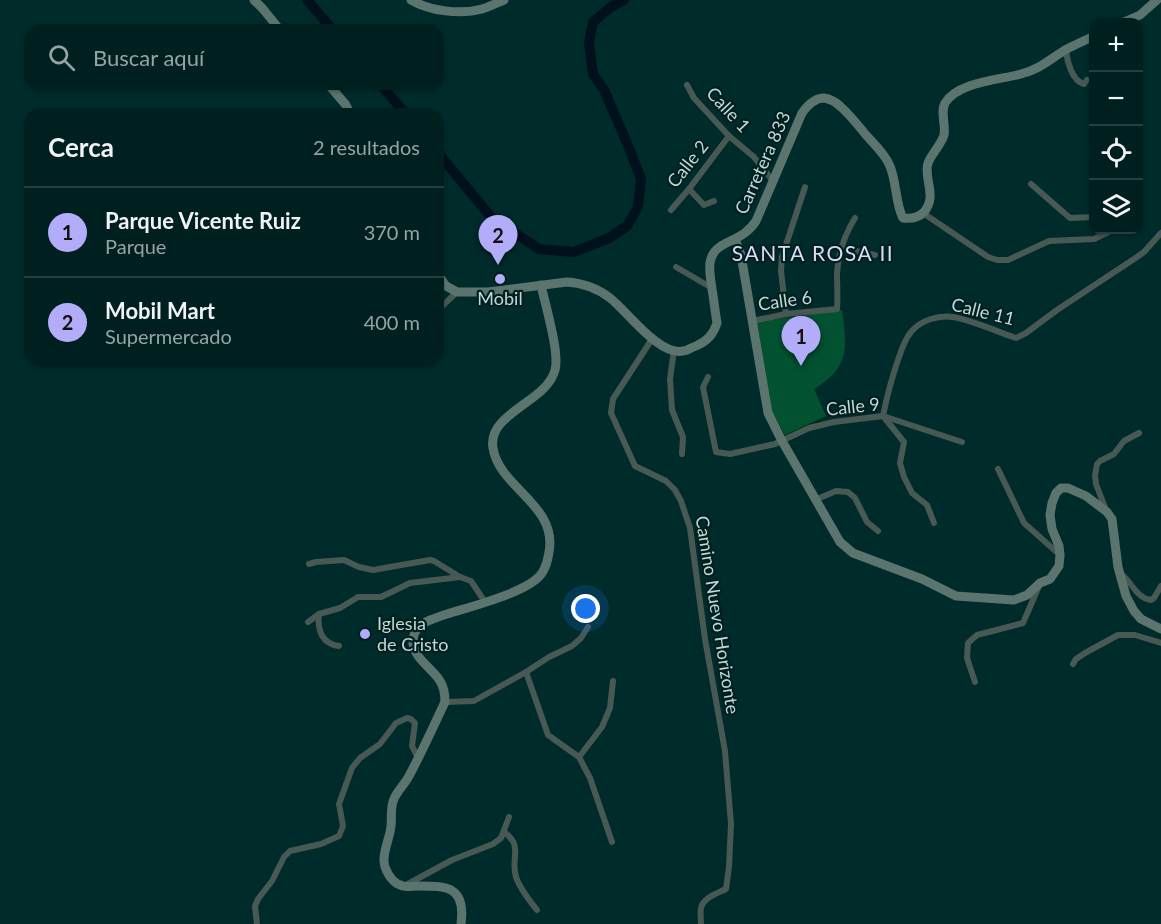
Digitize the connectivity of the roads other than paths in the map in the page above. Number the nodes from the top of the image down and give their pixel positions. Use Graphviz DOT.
graph roads {
  1 [pos="254,0"];
  2 [pos="411,0"];
  3 [pos="504,0"];
  4 [pos="1157,0"];
  5 [pos="1133,18"];
  6 [pos="275,24"];
  7 [pos="1089,38"];
  8 [pos="1066,50"];
  9 [pos="1087,80"];
  10 [pos="687,84"];
  11 [pos="333,90"];
  12 [pos="347,108"];
  13 [pos="729,136"];
  14 [pos="772,181"];
  15 [pos="1031,184"];
  16 [pos="805,187"];
  17 [pos="689,189"];
  18 [pos="714,201"];
  19 [pos="671,210"];
  20 [pos="923,213"];
  21 [pos="1089,217"];
  22 [pos="855,218"];
  23 [pos="1161,233"];
  24 [pos="1105,234"];
  25 [pos="735,239"];
  26 [pos="843,248"];
  27 [pos="875,255"];
  28 [pos="676,267"];
  29 [pos="444,283"];
  30 [pos="558,283"];
  31 [pos="541,285"];
  32 [pos="525,287"];
  33 [pos="712,288"];
  34 [pos="457,292"];
  35 [pos="444,304"];
  36 [pos="545,305"];
  37 [pos="786,314"];
  38 [pos="752,321"];
  39 [pos="652,339"];
  40 [pos="674,350"];
  41 [pos="708,377"];
  42 [pos="883,416"];
  43 [pos="1139,432"];
  44 [pos="782,441"];
  45 [pos="962,442"];
  46 [pos="682,454"];
  47 [pos="998,469"];
  48 [pos="815,500"];
  49 [pos="1107,512"];
  50 [pos="933,523"];
  51 [pos="878,531"];
  52 [pos="1060,555"];
  53 [pos="309,564"];
  54 [pos="1120,574"];
  55 [pos="460,577"];
  56 [pos="1040,583"];
  57 [pos="1161,586"];
  58 [pos="485,602"];
  59 [pos="319,614"];
  60 [pos="308,622"];
  61 [pos="588,627"];
  62 [pos="1161,630"];
  63 [pos="1161,643"];
  64 [pos="339,646"];
  65 [pos="1073,664"];
  66 [pos="526,672"];
  67 [pos="613,681"];
  68 [pos="975,682"];
  69 [pos="446,702"];
  70 [pos="579,757"];
  71 [pos="418,758"];
  72 [pos="509,817"];
  73 [pos="504,832"];
  74 [pos="612,842"];
  75 [pos="403,886"];
  76 [pos="537,910"];
  77 [pos="257,924"];
  78 [pos="461,924"];
  79 [pos="701,924"];
  1 -- 6 [label="street"];
  2 -- 3 [label="street"];
  4 -- 5 [label="street"];
  7 -- 8 [label="street"];
  8 -- 9 [label="street"];
  8 -- 20 [label="street"];
  10 -- 13 [label="street, Calle 1"];
  11 -- 12 [label="street"];
  13 -- 14 [label="street, Calle 1"];
  13 -- 17 [label="street, Calle 2"];
  14 -- 20 [label="street, Carretera 833"];
  14 -- 25 [label="street, Carretera 833"];
  15 -- 21 [label="street"];
  16 -- 37 [label="street"];
  17 -- 18 [label="street"];
  17 -- 19 [label="street, Calle 2"];
  20 -- 24 [label="street"];
  22 -- 26 [label="street, Calle 6"];
  23 -- 42 [label="street, Calle 11"];
  25 -- 33 [label="street, Carretera 833"];
  25 -- 38 [label="street"];
  26 -- 27 [label="street"];
  26 -- 37 [label="street, Calle 6"];
  28 -- 33 [label="street"];
  29 -- 34 [label="street"];
  30 -- 31 [label="street"];
  30 -- 36 [label="street"];
  30 -- 39 [label="street"];
  31 -- 32 [label="street"];
  31 -- 36 [label="street"];
  32 -- 34 [label="street"];
  32 -- 36 [label="street"];
  33 -- 40 [label="street, Carretera 833"];
  34 -- 35 [label="street"];
  36 -- 58 [label="street"];
  37 -- 38 [label="street, Calle 6"];
  38 -- 44 [label="street"];
  39 -- 40 [label="street"];
  39 -- 79 [label="street, Camino Nuevo Horizonte"];
  40 -- 46 [label="street"];
  41 -- 44 [label="street, Calle 9"];
  42 -- 44 [label="street, Calle 9"];
  42 -- 45 [label="street, Calle 9"];
  42 -- 50 [label="street"];
  43 -- 49 [label="street"];
  44 -- 48 [label="street"];
  47 -- 52 [label="street"];
  48 -- 51 [label="street"];
  48 -- 56 [label="street"];
  49 -- 52 [label="street"];
  49 -- 54 [label="street"];
  52 -- 56 [label="street"];
  53 -- 55 [label="street"];
  54 -- 57 [label="street"];
  54 -- 62 [label="street"];
  55 -- 58 [label="street"];
  55 -- 59 [label="street"];
  56 -- 68 [label="street"];
  58 -- 69 [label="street"];
  59 -- 60 [label="street"];
  59 -- 64 [label="street"];
  61 -- 66 [label="street"];
  63 -- 65 [label="street"];
  66 -- 69 [label="street"];
  66 -- 70 [label="street"];
  67 -- 70 [label="street"];
  69 -- 71 [label="street"];
  70 -- 74 [label="street"];
  71 -- 75 [label="street"];
  71 -- 77 [label="street"];
  72 -- 73 [label="street"];
  73 -- 75 [label="street"];
  73 -- 76 [label="street"];
  75 -- 78 [label="street"];
}
